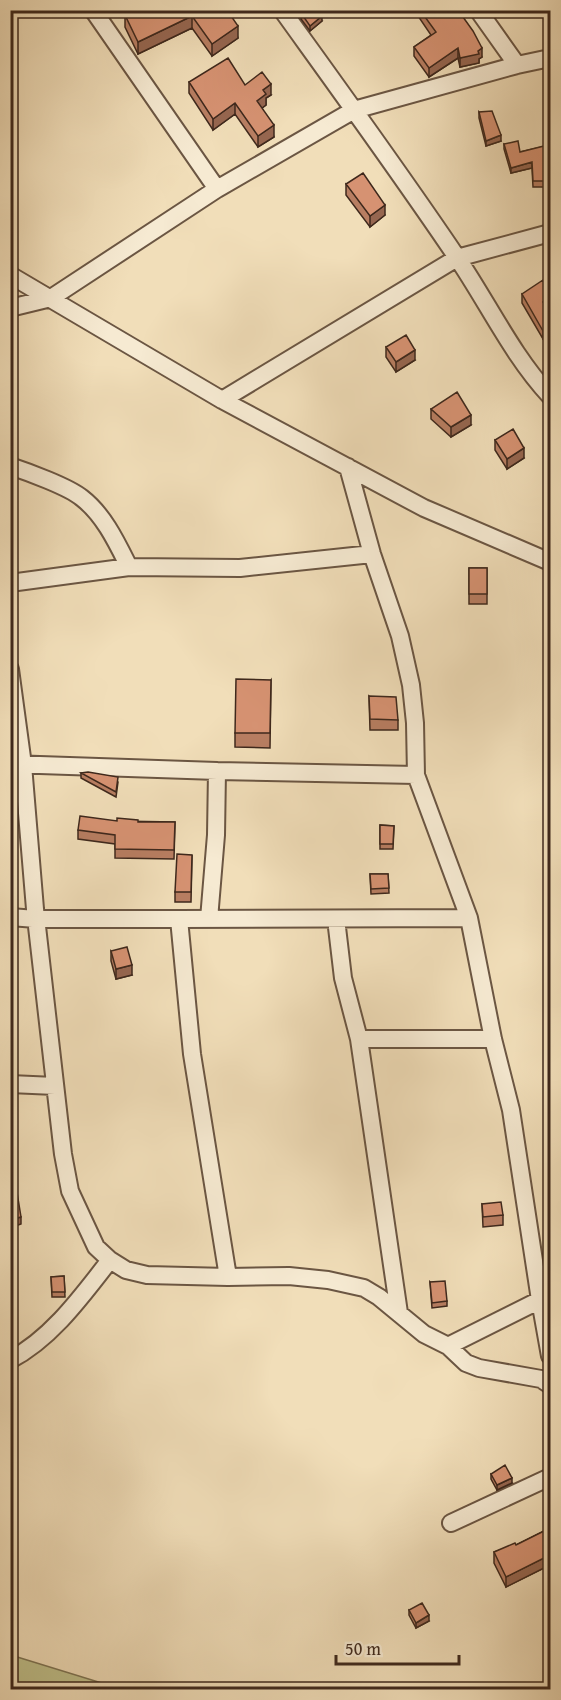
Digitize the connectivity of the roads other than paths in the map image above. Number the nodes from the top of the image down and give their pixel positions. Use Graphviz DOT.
graph roads {
  1 [pos="93,10"];
  2 [pos="282,10"];
  3 [pos="478,10"];
  4 [pos="550,58"];
  5 [pos="517,64"];
  6 [pos="354,110"];
  7 [pos="217,189"];
  8 [pos="550,233"];
  9 [pos="457,258"];
  10 [pos="10,275"];
  11 [pos="51,298"];
  12 [pos="10,308"];
  13 [pos="550,396"];
  14 [pos="222,400"];
  15 [pos="10,466"];
  16 [pos="348,467"];
  17 [pos="372,554"];
  18 [pos="550,562"];
  19 [pos="129,567"];
  20 [pos="10,583"];
  21 [pos="10,669"];
  22 [pos="17,764"];
  23 [pos="217,771"];
  24 [pos="416,775"];
  25 [pos="10,917"];
  26 [pos="469,918"];
  27 [pos="36,919"];
  28 [pos="179,919"];
  29 [pos="209,919"];
  30 [pos="336,919"];
  31 [pos="358,1039"];
  32 [pos="493,1039"];
  33 [pos="10,1084"];
  34 [pos="55,1086"];
  35 [pos="110,1260"];
  36 [pos="228,1277"];
  37 [pos="545,1299"];
  38 [pos="399,1313"];
  39 [pos="448,1346"];
  40 [pos="550,1356"];
  41 [pos="10,1360"];
  42 [pos="550,1385"];
  43 [pos="550,1477"];
  44 [pos="451,1523"];
  1 -- 7 [label="street"];
  2 -- 6 [label="street"];
  3 -- 5 [label="street"];
  4 -- 5 [label="street"];
  5 -- 6 [label="street"];
  6 -- 7 [label="street"];
  6 -- 9 [label="street"];
  7 -- 11 [label="street"];
  8 -- 9 [label="street"];
  9 -- 13 [label="street"];
  9 -- 14 [label="street"];
  10 -- 11 [label="street"];
  11 -- 12 [label="street"];
  11 -- 14 [label="street"];
  14 -- 16 [label="street"];
  15 -- 19 [label="street"];
  16 -- 17 [label="street"];
  16 -- 18 [label="street"];
  17 -- 19 [label="street"];
  17 -- 24 [label="street"];
  19 -- 20 [label="street"];
  21 -- 22 [label="street"];
  22 -- 23 [label="street"];
  22 -- 27 [label="street"];
  23 -- 24 [label="street"];
  23 -- 29 [label="street"];
  24 -- 26 [label="street"];
  25 -- 27 [label="street"];
  26 -- 30 [label="street"];
  26 -- 32 [label="street"];
  27 -- 28 [label="street"];
  27 -- 34 [label="street"];
  28 -- 29 [label="street"];
  28 -- 36 [label="street"];
  29 -- 30 [label="street"];
  30 -- 31 [label="street"];
  31 -- 32 [label="street"];
  31 -- 38 [label="street"];
  32 -- 37 [label="street"];
  33 -- 34 [label="street"];
  34 -- 35 [label="street"];
  35 -- 36 [label="street"];
  35 -- 41 [label="street"];
  36 -- 38 [label="street"];
  37 -- 39 [label="street"];
  37 -- 40 [label="street"];
  38 -- 39 [label="street"];
  39 -- 42 [label="street"];
  43 -- 44 [label="street"];
}
